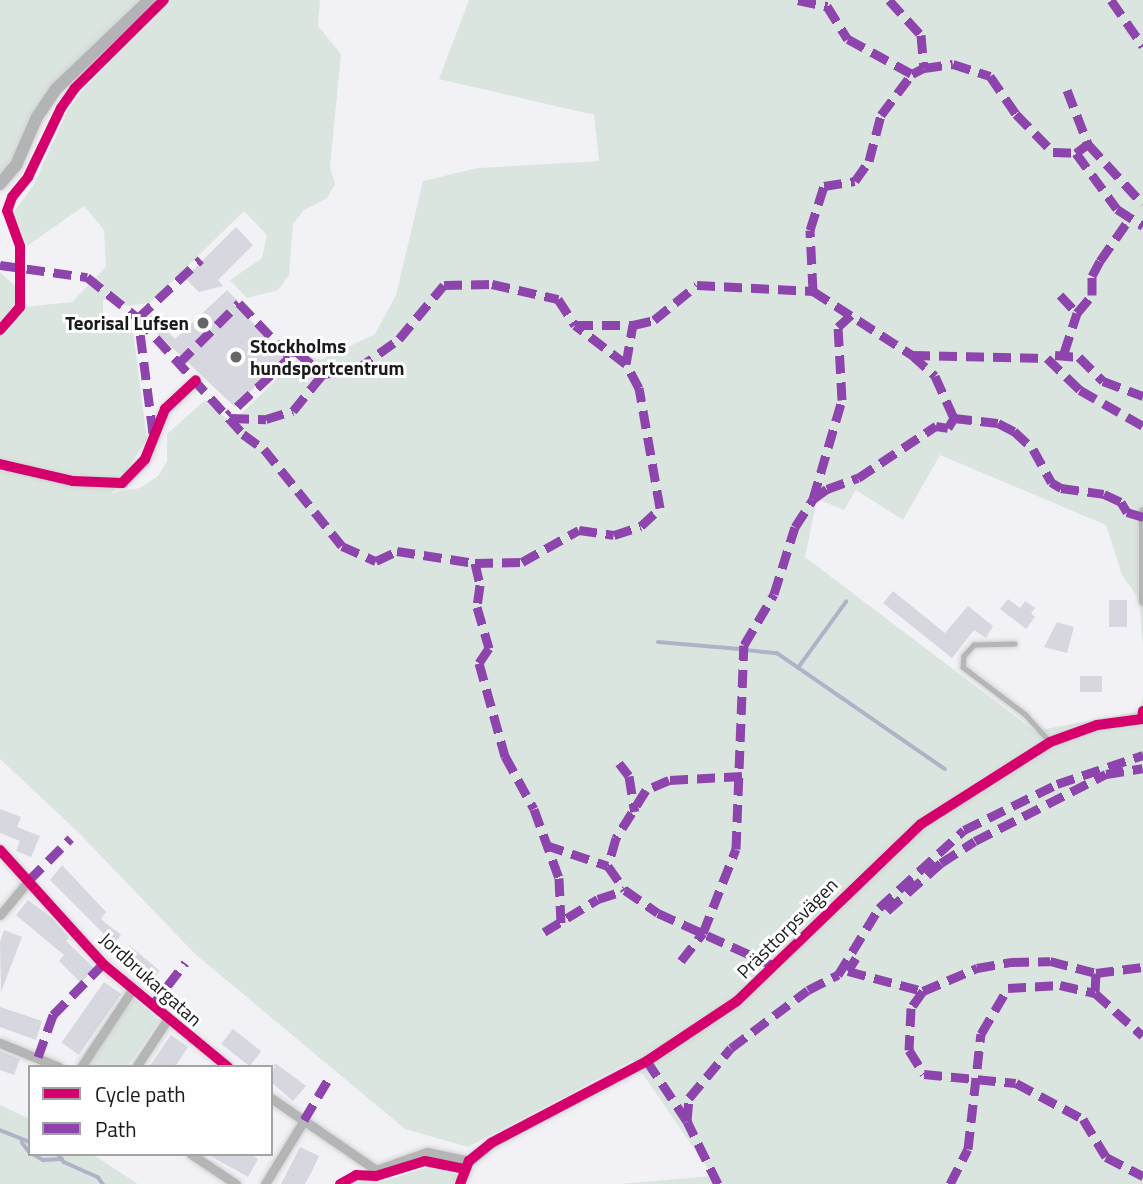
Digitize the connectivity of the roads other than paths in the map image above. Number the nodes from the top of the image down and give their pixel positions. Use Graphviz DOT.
graph roads {
  1 [pos="149,0"];
  2 [pos="0,184"];
  3 [pos="196,380"];
  4 [pos="0,464"];
  5 [pos="1143,511"];
  6 [pos="1143,601"];
  7 [pos="1015,644"];
  8 [pos="1143,711"];
  9 [pos="1050,742"];
  10 [pos="0,850"];
  11 [pos="29,880"];
  12 [pos="0,915"];
  13 [pos="132,990"];
  14 [pos="167,1020"];
  15 [pos="0,1043"];
  16 [pos="54,1065"];
  17 [pos="82,1065"];
  18 [pos="137,1065"];
  19 [pos="225,1065"];
  20 [pos="273,1099"];
  21 [pos="304,1120"];
  22 [pos="194,1156"];
  23 [pos="469,1161"];
  24 [pos="236,1184"];
  25 [pos="265,1184"];
  26 [pos="460,1184"];
  1 -- 2 [label="street"];
  3 -- 4 [label="street"];
  5 -- 6 [label="street"];
  7 -- 9 [label="lane"];
  8 -- 9 [label="street, Prästtorpsvägen"];
  9 -- 23 [label="street, Prästtorpsvägen"];
  10 -- 11 [label="street, Jordbrukargatan"];
  11 -- 12 [label="street"];
  11 -- 13 [label="street, Jordbrukargatan"];
  13 -- 14 [label="street, Jordbrukargatan"];
  13 -- 17 [label="street"];
  14 -- 18 [label="street"];
  14 -- 19 [label="street, Jordbrukargatan"];
  15 -- 16 [label="street"];
  20 -- 21 [label="street"];
  21 -- 23 [label="street"];
  21 -- 25 [label="street"];
  22 -- 24 [label="street"];
  23 -- 26 [label="street"];
}
